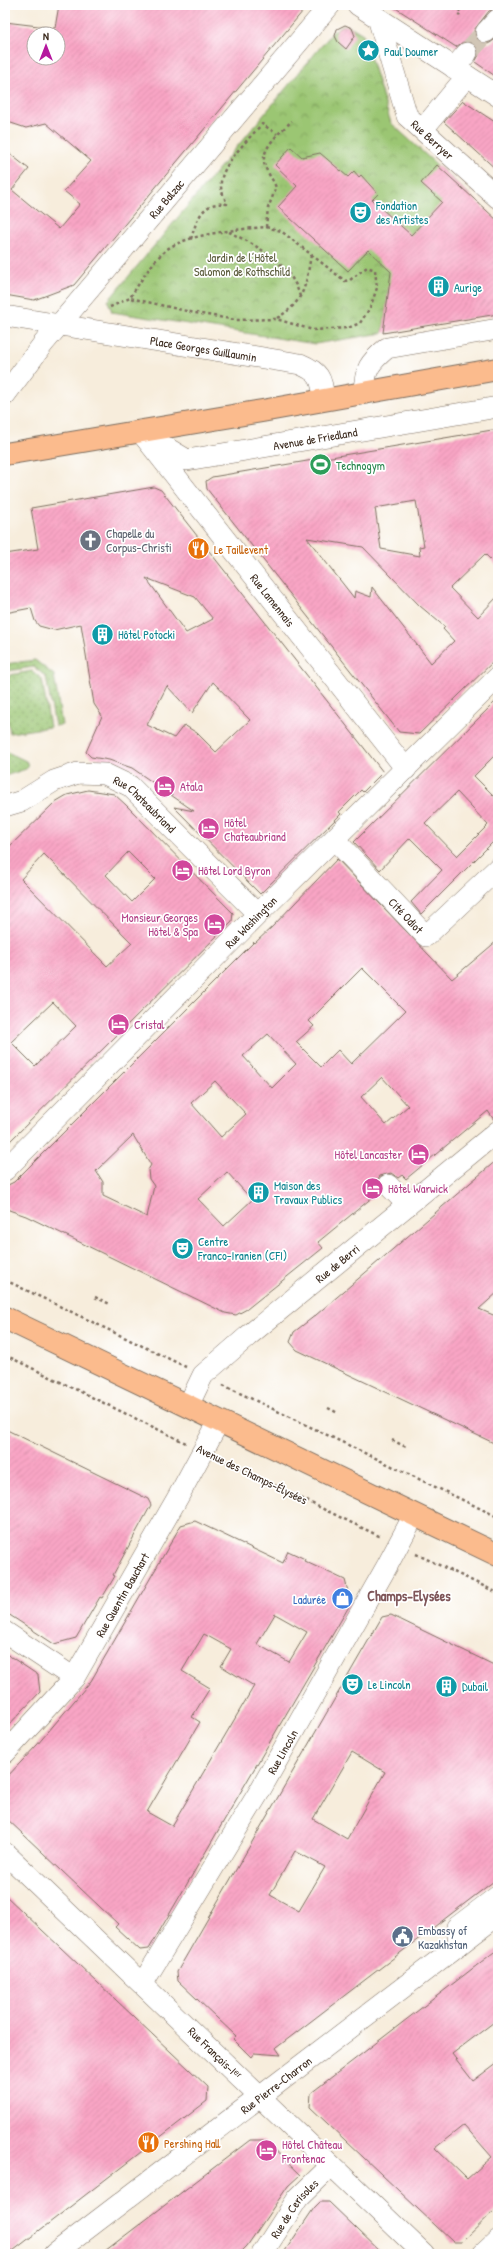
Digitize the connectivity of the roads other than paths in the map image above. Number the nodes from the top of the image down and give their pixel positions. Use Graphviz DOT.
graph roads {
  1 [pos="330,5"];
  2 [pos="358,5"];
  3 [pos="378,18"];
  4 [pos="463,66"];
  5 [pos="498,96"];
  6 [pos="423,129"];
  7 [pos="498,198"];
  8 [pos="5,316"];
  9 [pos="60,325"];
  10 [pos="498,329"];
  11 [pos="498,369"];
  12 [pos="364,392"];
  13 [pos="5,395"];
  14 [pos="324,399"];
  15 [pos="498,407"];
  16 [pos="140,431"];
  17 [pos="5,454"];
  18 [pos="495,685"];
  19 [pos="406,769"];
  20 [pos="5,806"];
  21 [pos="334,839"];
  22 [pos="498,868"];
  23 [pos="258,914"];
  24 [pos="498,1131"];
  25 [pos="5,1170"];
  26 [pos="388,1185"];
  27 [pos="408,1206"];
  28 [pos="5,1318"];
  29 [pos="188,1406"];
  30 [pos="218,1421"];
  31 [pos="414,1515"];
  32 [pos="498,1556"];
  33 [pos="5,1632"];
  34 [pos="74,1678"];
  35 [pos="298,1739"];
  36 [pos="5,1753"];
  37 [pos="258,1794"];
  38 [pos="5,1853"];
  39 [pos="498,1896"];
  40 [pos="498,1915"];
  41 [pos="458,1945"];
  42 [pos="143,1983"];
  43 [pos="260,2096"];
  44 [pos="331,2166"];
  45 [pos="498,2240"];
  46 [pos="54,2254"];
  47 [pos="262,2254"];
  48 [pos="424,2254"];
  49 [pos="483,2254"];
  1 -- 9 [label="street, Rue Balzac"];
  2 -- 3 [label="street"];
  3 -- 4 [label="street"];
  3 -- 6 [label="street, Rue Berryer"];
  4 -- 5 [label="street"];
  4 -- 6 [label="street"];
  6 -- 7 [label="street, Rue Berryer"];
  8 -- 9 [label="street, Place Georges Guillaumin"];
  9 -- 13 [label="street, Rue Balzac"];
  9 -- 14 [label="street, Place Georges Guillaumin"];
  10 -- 12 [label="street"];
  11 -- 12 [label="main road"];
  12 -- 14 [label="main road"];
  14 -- 16 [label="main road"];
  15 -- 16 [label="street, Avenue de Friedland"];
  16 -- 17 [label="main road"];
  16 -- 19 [label="street, Rue Lamennais"];
  18 -- 19 [label="street, Rue Washington"];
  19 -- 21 [label="street, Rue Washington"];
  20 -- 23 [label="street, Rue Chateaubriand"];
  21 -- 22 [label="street, Cité Odiot"];
  21 -- 23 [label="street, Rue Washington"];
  23 -- 25 [label="street, Rue Washington"];
  24 -- 27 [label="street, Rue de Berri"];
  26 -- 27 [label="street"];
  27 -- 29 [label="street, Rue de Berri"];
  28 -- 29 [label="main road"];
  29 -- 30 [label="main road"];
  30 -- 31 [label="main road"];
  30 -- 34 [label="street, Rue Quentin Bauchart"];
  31 -- 32 [label="main road"];
  31 -- 37 [label="street, Rue Lincoln"];
  33 -- 34 [label="street"];
  34 -- 36 [label="street, Rue Quentin Bauchart"];
  35 -- 37 [label="street"];
  37 -- 42 [label="street, Rue Lincoln"];
  38 -- 42 [label="street, Rue François-Iᵉʳ"];
  39 -- 41 [label="street"];
  40 -- 41 [label="street, Rue Pierre-Charron"];
  41 -- 43 [label="street, Rue Pierre-Charron"];
  42 -- 43 [label="street, Rue François-Iᵉʳ"];
  43 -- 44 [label="street, Rue François-Iᵉʳ"];
  43 -- 46 [label="street, Rue Pierre-Charron"];
  44 -- 47 [label="street, Rue de Cerisoles"];
  44 -- 48 [label="street, Rue François-Iᵉʳ"];
  45 -- 49 [label="street"];
}
